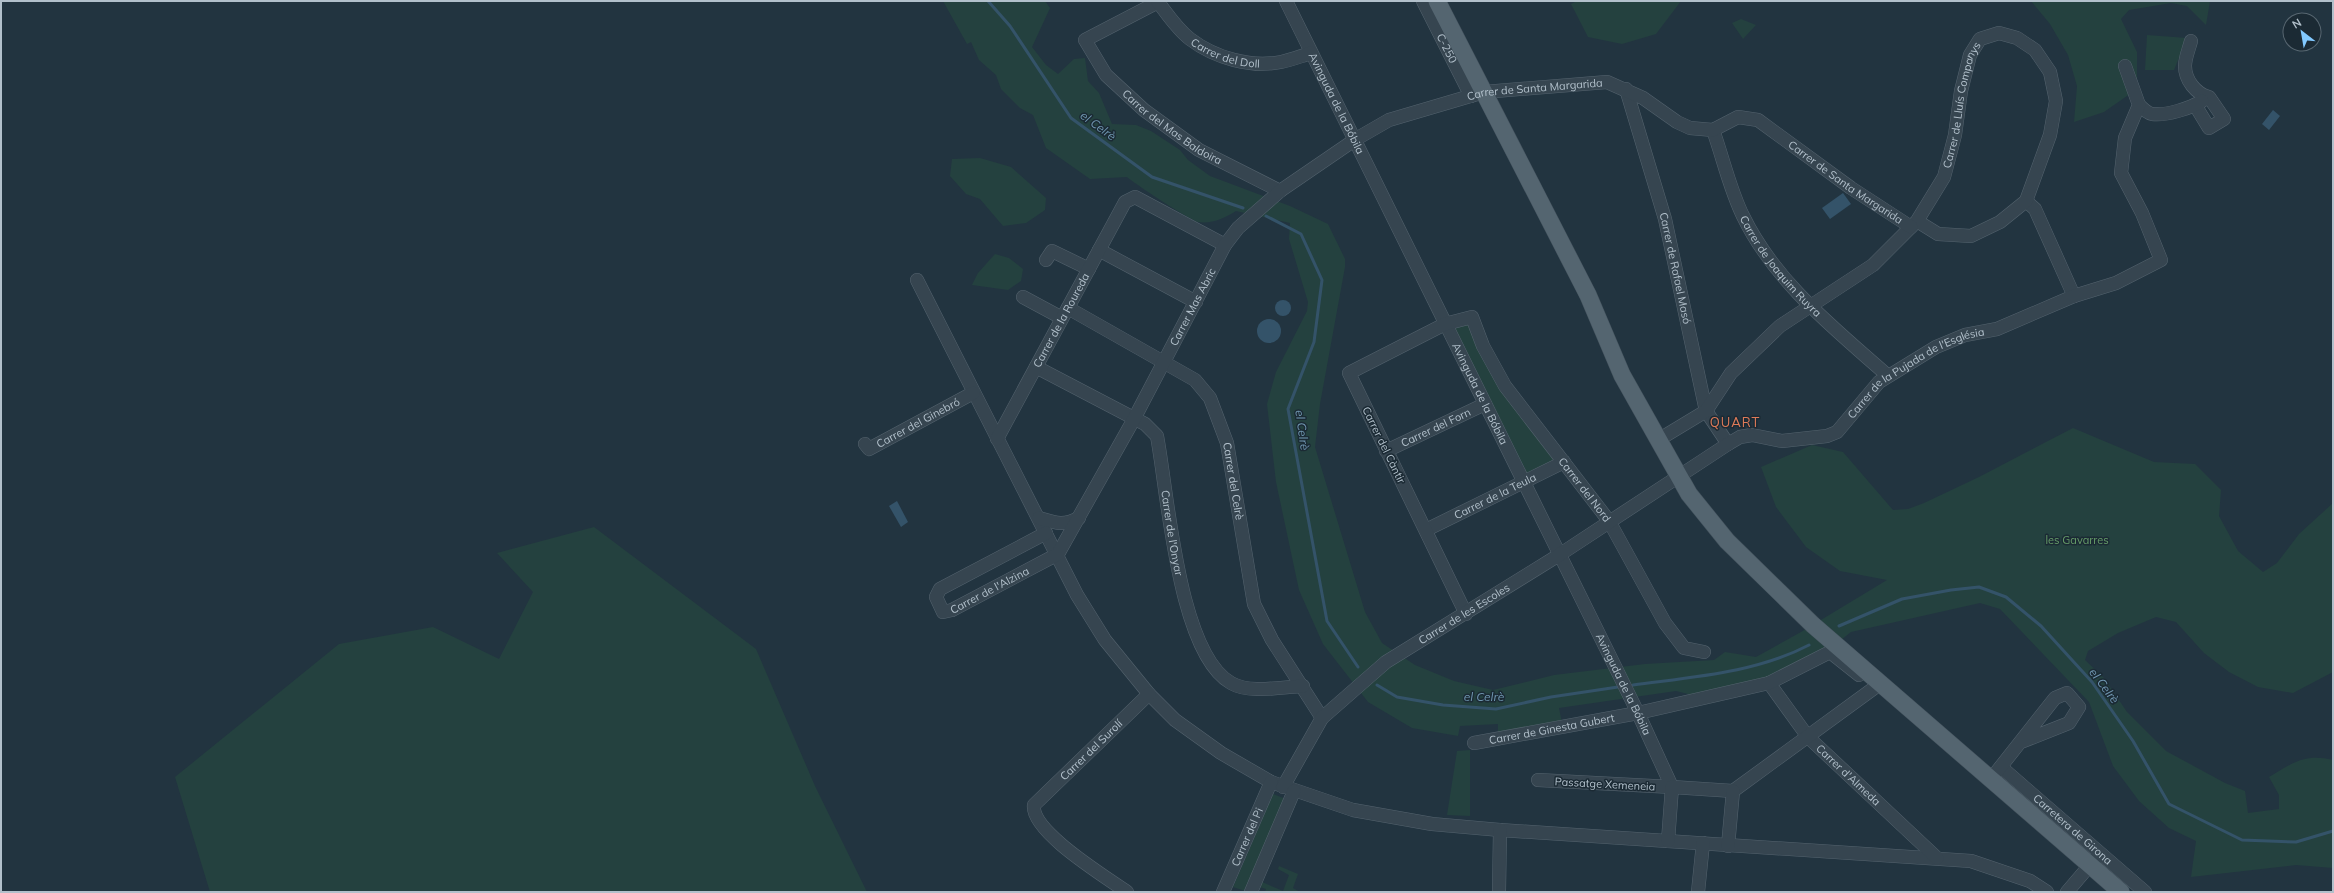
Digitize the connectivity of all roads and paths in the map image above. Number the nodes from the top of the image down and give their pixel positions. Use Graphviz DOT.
graph roads {
  1 [pos="1159,1"];
  2 [pos="1286,1"];
  3 [pos="1423,1"];
  4 [pos="1437,1"];
  5 [pos="2191,41"];
  6 [pos="1311,53"];
  7 [pos="2125,66"];
  8 [pos="1626,89"];
  9 [pos="1477,94"];
  10 [pos="2209,97"];
  11 [pos="2139,105"];
  12 [pos="2195,105"];
  13 [pos="1713,130"];
  14 [pos="1356,139"];
  15 [pos="1280,191"];
  16 [pos="2026,201"];
  17 [pos="1914,224"];
  18 [pos="1225,245"];
  19 [pos="1099,250"];
  20 [pos="1046,260"];
  21 [pos="1089,269"];
  22 [pos="916,280"];
  23 [pos="2074,296"];
  24 [pos="1023,297"];
  25 [pos="1196,302"];
  26 [pos="1810,307"];
  27 [pos="1065,313"];
  28 [pos="1445,324"];
  29 [pos="1164,362"];
  30 [pos="1036,367"];
  31 [pos="1887,375"];
  32 [pos="973,393"];
  33 [pos="1485,404"];
  34 [pos="1706,411"];
  35 [pos="1134,419"];
  36 [pos="997,440"];
  37 [pos="1658,440"];
  38 [pos="865,444"];
  39 [pos="1728,444"];
  40 [pos="1386,451"];
  41 [pos="1564,462"];
  42 [pos="1678,475"];
  43 [pos="1524,482"];
  44 [pos="1039,518"];
  45 [pos="1080,518"];
  46 [pos="1609,521"];
  47 [pos="1426,530"];
  48 [pos="1046,533"];
  49 [pos="1058,554"];
  50 [pos="1559,555"];
  51 [pos="1466,614"];
  52 [pos="1704,652"];
  53 [pos="1769,683"];
  54 [pos="1303,686"];
  55 [pos="1878,686"];
  56 [pos="1148,694"];
  57 [pos="1638,713"];
  58 [pos="1322,718"];
  59 [pos="1808,737"];
  60 [pos="2021,742"];
  61 [pos="1474,743"];
  62 [pos="1996,773"];
  63 [pos="1538,780"];
  64 [pos="1271,782"];
  65 [pos="1672,787"];
  66 [pos="1289,789"];
  67 [pos="1732,792"];
  68 [pos="1500,830"];
  69 [pos="1668,841"];
  70 [pos="1703,844"];
  71 [pos="1728,846"];
  72 [pos="1937,858"];
  73 [pos="2095,859"];
  74 [pos="1127,892"];
  75 [pos="1224,892"];
  76 [pos="1251,892"];
  77 [pos="1499,892"];
  78 [pos="1698,892"];
  79 [pos="2047,892"];
  80 [pos="2067,892"];
  81 [pos="2122,892"];
  82 [pos="2145,892"];
  1 -- 6 [label="street, Carrer del Doll"];
  1 -- 15 [label="street, Carrer del Mas Baldoira"];
  2 -- 6 [label="street, Avinguda de la Bóbila"];
  3 -- 9 [label="street, C-250"];
  4 -- 9 [label="main road, C-250"];
  5 -- 10 [label="street"];
  6 -- 14 [label="street, Avinguda de la Bóbila"];
  7 -- 11 [label="street"];
  8 -- 9 [label="street, Carrer de Santa Margarida"];
  8 -- 13 [label="street, Carrer de Santa Margarida"];
  8 -- 34 [label="street, Carrer de Rafael Masó"];
  9 -- 14 [label="street, Carrer de Santa Margarida"];
  9 -- 37 [label="main road, C-250"];
  10 -- 12 [label="street"];
  10 -- 12 [label="street"];
  11 -- 12 [label="street"];
  11 -- 23 [label="street, Carrer de la Pujada de l'Església"];
  13 -- 17 [label="street, Carrer de Santa Margarida"];
  13 -- 26 [label="street, Carrer de Joaquim Ruyra"];
  14 -- 15 [label="street, Carrer Mas Abric"];
  14 -- 28 [label="street, Avinguda de la Bóbila"];
  15 -- 18 [label="street, Carrer Mas Abric"];
  16 -- 17 [label="street"];
  16 -- 17 [label="street, Carrer de Lluís Companys"];
  16 -- 23 [label="street"];
  17 -- 26 [label="street, Carrer de Lluís Companys"];
  18 -- 19 [label="street, Carrer de la Roureda"];
  18 -- 25 [label="street, Carrer Mas Abric"];
  19 -- 21 [label="street, Carrer de la Roureda"];
  19 -- 25 [label="street"];
  20 -- 21 [label="street"];
  21 -- 27 [label="street, Carrer de la Roureda"];
  22 -- 32 [label="street"];
  23 -- 31 [label="street, Carrer de la Pujada de l'Església"];
  24 -- 27 [label="street, Carrer del Celrè"];
  25 -- 29 [label="street, Carrer Mas Abric"];
  26 -- 31 [label="street, Carrer de Joaquim Ruyra"];
  26 -- 34 [label="street, Carrer de Lluís Companys"];
  27 -- 29 [label="street, Carrer del Celrè"];
  27 -- 30 [label="street, Carrer de la Roureda"];
  28 -- 33 [label="street, Avinguda de la Bóbila"];
  28 -- 40 [label="street, Carrer del Càntir"];
  28 -- 41 [label="street, Carrer del Nord"];
  29 -- 35 [label="street, Carrer Mas Abric"];
  29 -- 54 [label="street, Carrer del Celrè"];
  30 -- 35 [label="street, Carrer de l'Onyar"];
  30 -- 36 [label="street, Carrer de la Roureda"];
  31 -- 39 [label="street, Carrer de la Pujada de l'Església"];
  32 -- 36 [label="street"];
  32 -- 38 [label="street, Carrer del Ginebró"];
  33 -- 40 [label="street, Carrer del Forn"];
  33 -- 43 [label="street, Avinguda de la Bóbila"];
  34 -- 37 [label="street, Carrer de Lluís Companys"];
  34 -- 39 [label="street, Carrer de Rafael Masó"];
  35 -- 45 [label="street, Carrer Mas Abric"];
  35 -- 54 [label="street, Carrer de l'Onyar"];
  36 -- 44 [label="street"];
  37 -- 42 [label="main road, C-250"];
  39 -- 42 [label="street, Carrer de la Pujada de l'Església"];
  40 -- 47 [label="street, Carrer del Càntir"];
  41 -- 43 [label="street, Carrer de la Teula"];
  41 -- 46 [label="street, Carrer del Nord"];
  42 -- 46 [label="street, Carrer de les Escoles"];
  42 -- 55 [label="main road, C-250"];
  43 -- 47 [label="street, Carrer de la Teula"];
  43 -- 50 [label="street, Avinguda de la Bóbila"];
  44 -- 45 [label="street"];
  44 -- 48 [label="street"];
  45 -- 49 [label="street, Carrer Mas Abric"];
  46 -- 50 [label="street, Carrer de les Escoles"];
  46 -- 52 [label="street, Carrer del Nord"];
  47 -- 51 [label="street, Carrer del Càntir"];
  48 -- 49 [label="street"];
  48 -- 49 [label="street, Carrer de l'Alzina"];
  49 -- 56 [label="street"];
  50 -- 51 [label="street, Carrer de les Escoles"];
  50 -- 57 [label="street, Avinguda de la Bóbila"];
  51 -- 58 [label="street, Carrer de les Escoles"];
  53 -- 55 [label="street, Carrer de Ginesta Gubert"];
  53 -- 57 [label="street, Carrer de Ginesta Gubert"];
  53 -- 59 [label="street, Carrer d'Almeda"];
  54 -- 58 [label="street, Carrer del Celrè"];
  55 -- 59 [label="street"];
  55 -- 62 [label="main road, C-250"];
  56 -- 64 [label="street"];
  56 -- 74 [label="street, Carrer del Surolí"];
  57 -- 61 [label="street, Carrer de Ginesta Gubert"];
  57 -- 65 [label="street, Avinguda de la Bóbila"];
  58 -- 66 [label="street, Carrer de les Escoles"];
  59 -- 67 [label="street"];
  59 -- 72 [label="street, Carrer d'Almeda"];
  60 -- 62 [label="street"];
  62 -- 73 [label="main road, C-250"];
  63 -- 65 [label="street, Passatge Xemeneia"];
  64 -- 66 [label="street"];
  64 -- 75 [label="street, Carrer del Pi"];
  65 -- 67 [label="street, Passatge Xemeneia"];
  65 -- 69 [label="street"];
  66 -- 68 [label="street"];
  66 -- 76 [label="street"];
  67 -- 71 [label="street"];
  68 -- 69 [label="street"];
  68 -- 77 [label="street"];
  69 -- 70 [label="street"];
  70 -- 71 [label="street"];
  70 -- 78 [label="street"];
  71 -- 72 [label="street"];
  72 -- 79 [label="street"];
  73 -- 80 [label="street"];
  73 -- 81 [label="main road, C-250"];
  73 -- 82 [label="street, Carretera de Girona"];
}
